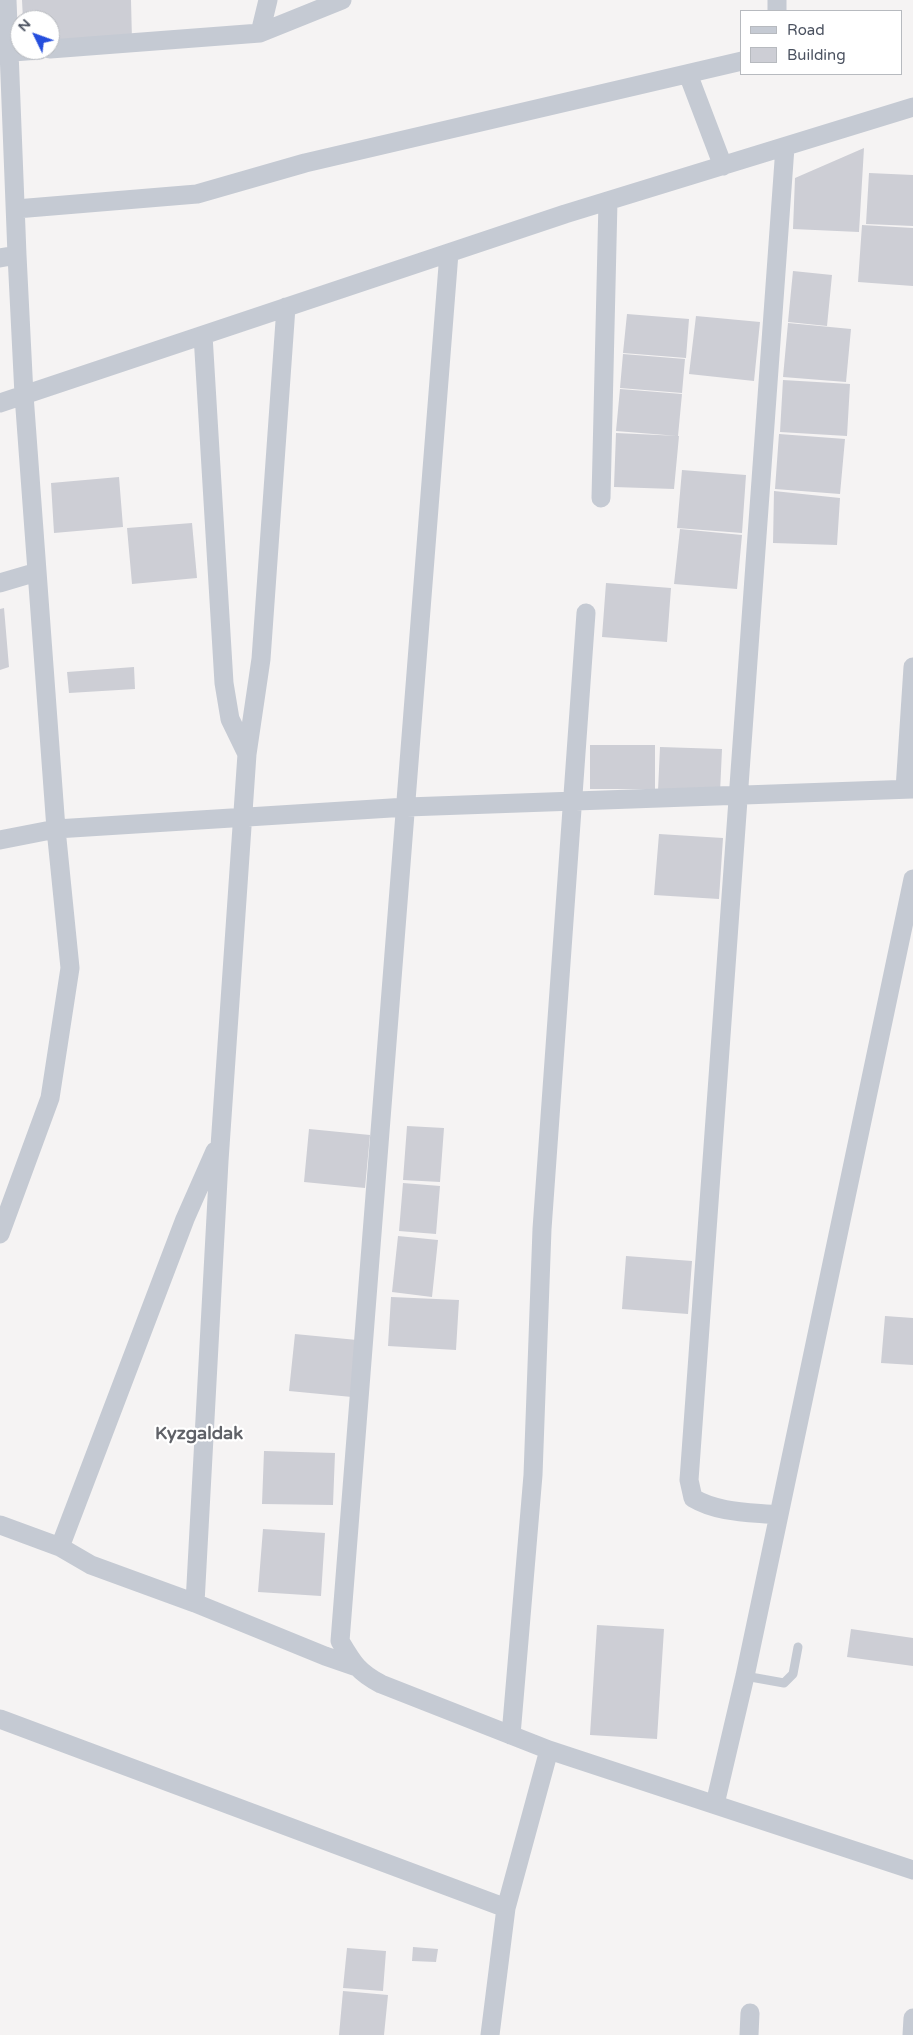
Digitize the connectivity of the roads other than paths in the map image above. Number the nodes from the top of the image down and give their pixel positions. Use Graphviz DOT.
graph roads {
  1 [pos="7,0"];
  2 [pos="268,0"];
  3 [pos="342,0"];
  4 [pos="260,33"];
  5 [pos="60,48"];
  6 [pos="5,52"];
  7 [pos="740,61"];
  8 [pos="688,74"];
  9 [pos="913,107"];
  10 [pos="785,147"];
  11 [pos="722,166"];
  12 [pos="608,201"];
  13 [pos="16,209"];
  14 [pos="449,253"];
  15 [pos="9,256"];
  16 [pos="286,307"];
  17 [pos="203,335"];
  18 [pos="24,395"];
  19 [pos="0,403"];
  20 [pos="601,498"];
  21 [pos="37,572"];
  22 [pos="0,583"];
  23 [pos="586,613"];
  24 [pos="913,667"];
  25 [pos="247,754"];
  26 [pos="909,789"];
  27 [pos="740,795"];
  28 [pos="572,801"];
  29 [pos="407,807"];
  30 [pos="244,817"];
  31 [pos="56,829"];
  32 [pos="0,840"];
  33 [pos="913,879"];
  34 [pos="221,1138"];
  35 [pos="0,1234"];
  36 [pos="778,1515"];
  37 [pos="0,1525"];
  38 [pos="60,1547"];
  39 [pos="195,1603"];
  40 [pos="798,1648"];
  41 [pos="354,1666"];
  42 [pos="746,1676"];
  43 [pos="0,1719"];
  44 [pos="511,1735"];
  45 [pos="550,1750"];
  46 [pos="715,1804"];
  47 [pos="913,1870"];
  48 [pos="506,1908"];
  49 [pos="750,2013"];
  50 [pos="913,2018"];
  51 [pos="490,2035"];
  52 [pos="749,2035"];
  53 [pos="912,2035"];
  1 -- 6 [label="street"];
  2 -- 4 [label="street"];
  3 -- 4 [label="street"];
  4 -- 5 [label="street"];
  6 -- 13 [label="street"];
  7 -- 8 [label="street"];
  8 -- 11 [label="street"];
  8 -- 13 [label="street"];
  9 -- 10 [label="street"];
  10 -- 11 [label="street"];
  10 -- 27 [label="street"];
  11 -- 12 [label="street"];
  12 -- 14 [label="street"];
  12 -- 20 [label="street"];
  13 -- 15 [label="street"];
  14 -- 16 [label="street"];
  14 -- 29 [label="street"];
  15 -- 18 [label="street"];
  16 -- 17 [label="street"];
  16 -- 25 [label="street"];
  17 -- 18 [label="street"];
  17 -- 25 [label="street"];
  18 -- 19 [label="street"];
  18 -- 21 [label="street"];
  21 -- 22 [label="street"];
  21 -- 31 [label="street"];
  23 -- 28 [label="street"];
  24 -- 26 [label="street"];
  25 -- 30 [label="street"];
  26 -- 27 [label="street"];
  27 -- 28 [label="street"];
  27 -- 36 [label="street"];
  28 -- 29 [label="street"];
  28 -- 44 [label="street"];
  29 -- 30 [label="street"];
  29 -- 41 [label="street"];
  30 -- 31 [label="street"];
  30 -- 34 [label="street"];
  31 -- 32 [label="street"];
  31 -- 35 [label="street"];
  33 -- 36 [label="street"];
  34 -- 38 [label="street"];
  34 -- 39 [label="street"];
  36 -- 42 [label="street"];
  37 -- 38 [label="street"];
  38 -- 39 [label="street"];
  39 -- 41 [label="street"];
  40 -- 42 [label="lane"];
  41 -- 44 [label="street"];
  42 -- 46 [label="street"];
  43 -- 48 [label="street"];
  44 -- 45 [label="street"];
  45 -- 46 [label="street"];
  45 -- 48 [label="street"];
  46 -- 47 [label="street"];
  48 -- 51 [label="street"];
  49 -- 52 [label="street"];
  50 -- 53 [label="street"];
}
